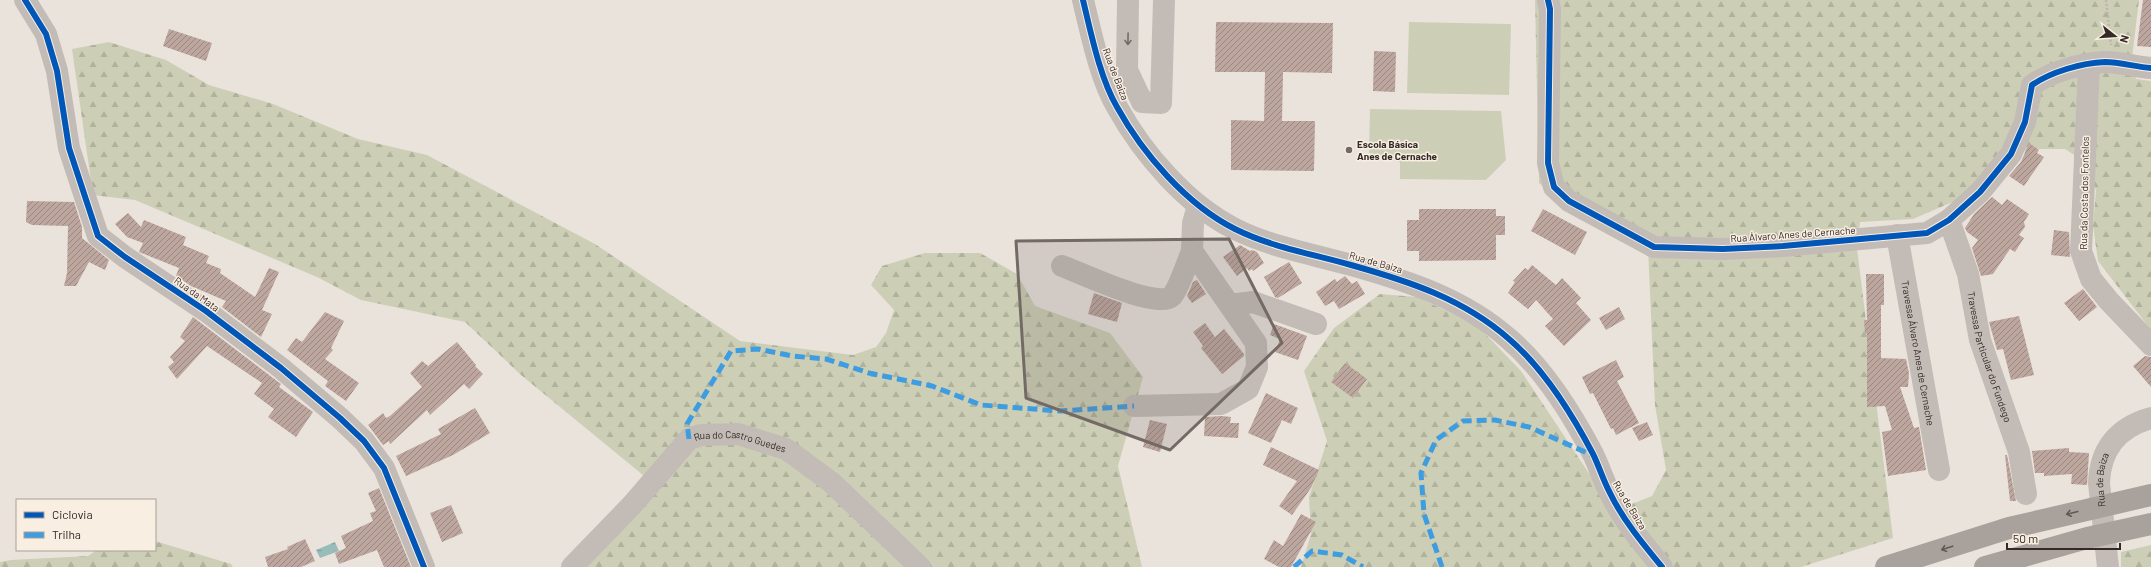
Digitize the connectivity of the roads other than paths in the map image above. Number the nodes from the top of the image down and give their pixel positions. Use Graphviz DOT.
graph roads {
  1 [pos="25,0"];
  2 [pos="1083,0"];
  3 [pos="1128,0"];
  4 [pos="1164,0"];
  5 [pos="1548,0"];
  6 [pos="2089,65"];
  7 [pos="2151,68"];
  8 [pos="1198,206"];
  9 [pos="1949,220"];
  10 [pos="1897,236"];
  11 [pos="1192,252"];
  12 [pos="1062,266"];
  13 [pos="1230,305"];
  14 [pos="1316,324"];
  15 [pos="2151,345"];
  16 [pos="1134,406"];
  17 [pos="2151,418"];
  18 [pos="1939,470"];
  19 [pos="2026,494"];
  20 [pos="2151,495"];
  21 [pos="2151,524"];
  22 [pos="424,567"];
  23 [pos="572,567"];
  24 [pos="920,567"];
  25 [pos="1662,567"];
  26 [pos="1886,567"];
  27 [pos="1985,567"];
  28 [pos="2108,567"];
  1 -- 22 [label="street, Rua da Mata"];
  2 -- 8 [label="street, Rua de Baiza"];
  3 -- 4 [label="street, one-way"];
  5 -- 10 [label="street, Rua Álvaro Anes de Cernache"];
  6 -- 7 [label="street, Rua Álvaro Anes de Cernache"];
  6 -- 9 [label="street, Rua Álvaro Anes de Cernache"];
  6 -- 15 [label="street, Rua da Costa dos Fontelos"];
  8 -- 11 [label="street"];
  8 -- 25 [label="street, Rua de Baiza"];
  9 -- 10 [label="street, Rua Álvaro Anes de Cernache"];
  9 -- 19 [label="street, Travessa Particular do Fundego"];
  10 -- 18 [label="street, Travessa Álvaro Anes de Cernache"];
  11 -- 12 [label="street"];
  11 -- 13 [label="street"];
  13 -- 14 [label="street"];
  13 -- 16 [label="street"];
  17 -- 28 [label="street, Rua de Baiza"];
  20 -- 26 [label="highway, one-way"];
  21 -- 27 [label="highway"];
  23 -- 24 [label="street, Rua do Castro Guedes"];
}
